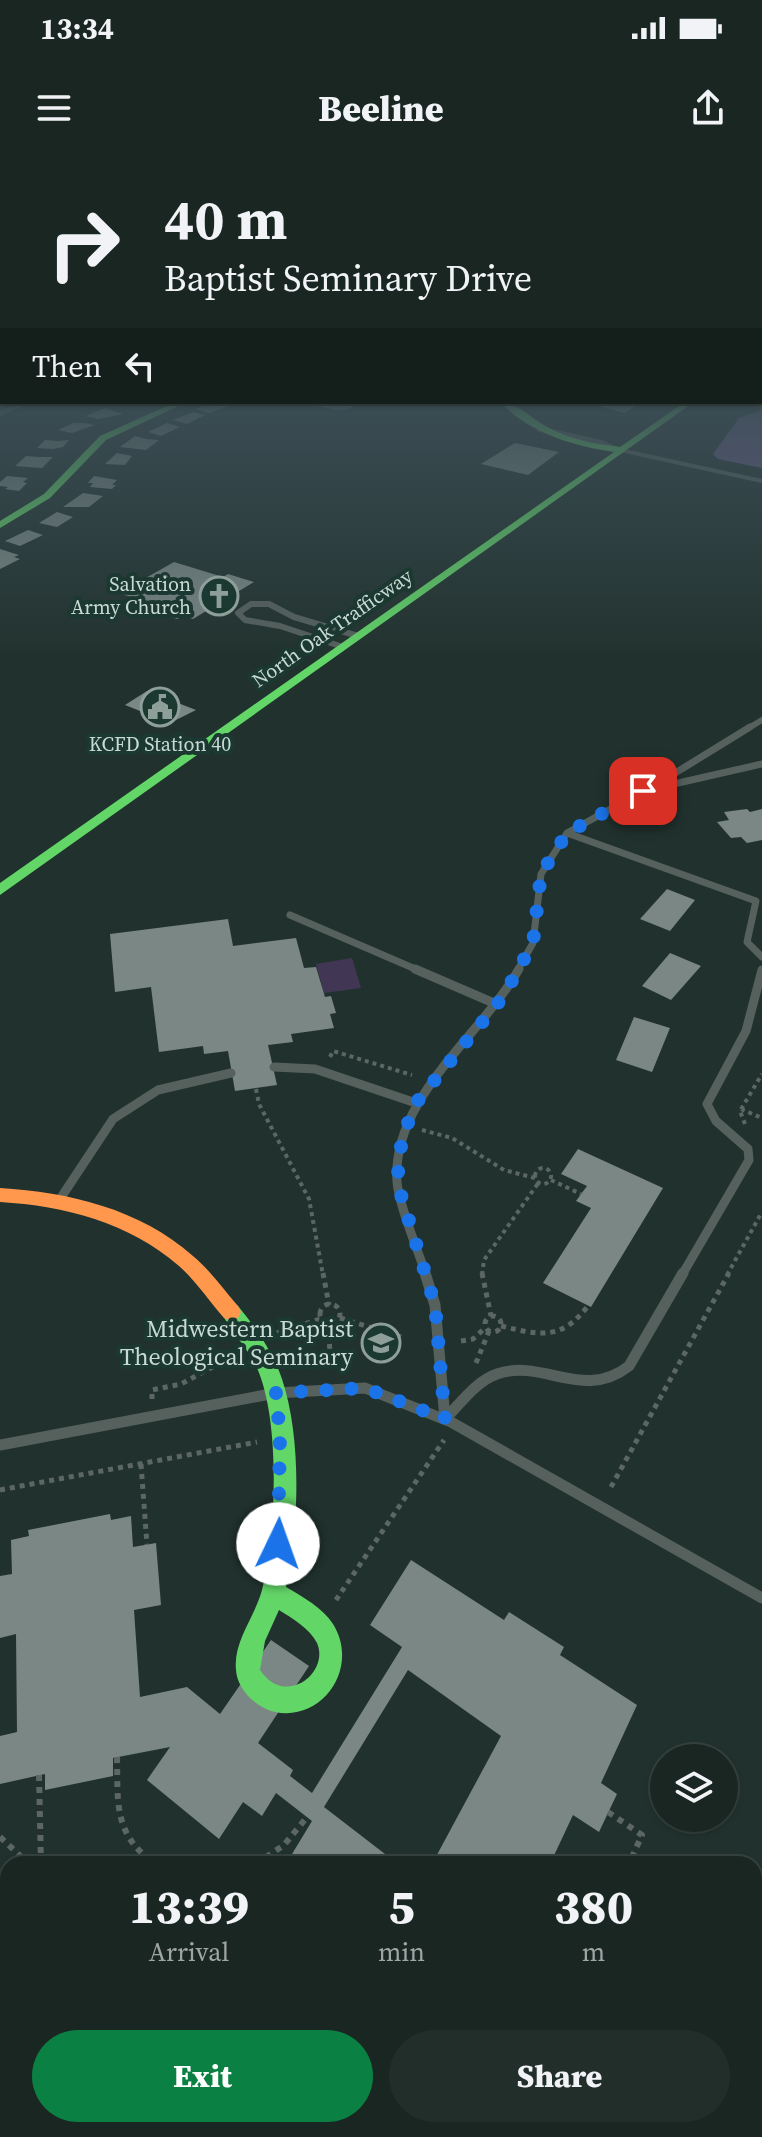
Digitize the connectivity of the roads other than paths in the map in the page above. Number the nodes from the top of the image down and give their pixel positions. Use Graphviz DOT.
graph roads {
  1 [pos="67,475"];
  2 [pos="584,475"];
  3 [pos="736,475"];
  4 [pos="762,481"];
  5 [pos="0,525"];
  6 [pos="351,641"];
  7 [pos="762,720"];
  8 [pos="762,764"];
  9 [pos="643,791"];
  10 [pos="567,833"];
  11 [pos="0,890"];
  12 [pos="290,915"];
  13 [pos="762,957"];
  14 [pos="762,970"];
  15 [pos="496,1004"];
  16 [pos="274,1067"];
  17 [pos="231,1073"];
  18 [pos="416,1103"];
  19 [pos="0,1195"];
  20 [pos="59,1201"];
  21 [pos="276,1393"];
  22 [pos="445,1419"];
  23 [pos="0,1445"];
  24 [pos="273,1592"];
  25 [pos="762,1598"];
  1 -- 5 [label="main road"];
  2 -- 6 [label="main road, North Oak Trafficway"];
  3 -- 4 [label="lane"];
  6 -- 6 [label="lane"];
  6 -- 11 [label="main road, North Oak Trafficway"];
  7 -- 9 [label="lane"];
  8 -- 9 [label="lane"];
  9 -- 10 [label="lane"];
  10 -- 13 [label="lane"];
  10 -- 15 [label="lane"];
  12 -- 15 [label="lane"];
  14 -- 22 [label="lane"];
  15 -- 18 [label="lane"];
  16 -- 18 [label="lane"];
  17 -- 20 [label="lane"];
  18 -- 22 [label="lane"];
  19 -- 20 [label="main road"];
  20 -- 21 [label="main road"];
  21 -- 22 [label="lane"];
  21 -- 23 [label="lane"];
  21 -- 24 [label="main road"];
  22 -- 25 [label="lane"];
  24 -- 24 [label="main road"];
}
